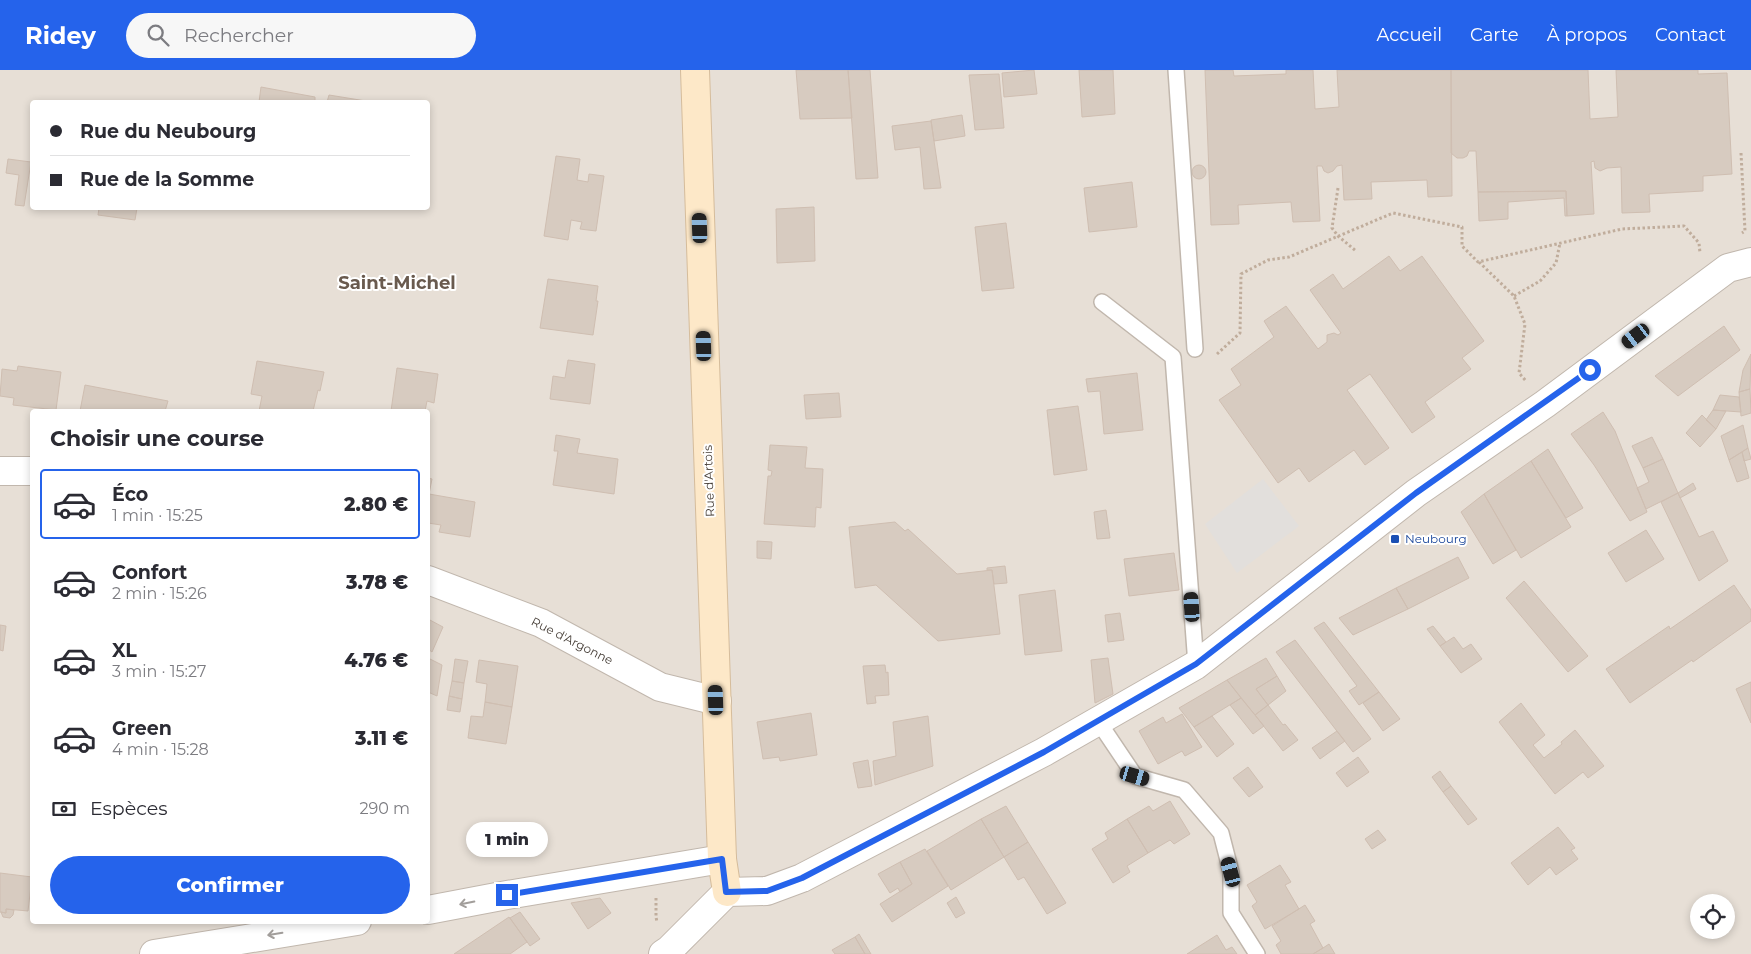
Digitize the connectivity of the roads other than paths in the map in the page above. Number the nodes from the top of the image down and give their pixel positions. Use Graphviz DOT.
graph roads {
  1 [pos="695,70"];
  2 [pos="1176,70"];
  3 [pos="1751,262"];
  4 [pos="1102,302"];
  5 [pos="1195,349"];
  6 [pos="0,471"];
  7 [pos="30,471"];
  8 [pos="430,581"];
  9 [pos="1196,664"];
  10 [pos="716,700"];
  11 [pos="1098,721"];
  12 [pos="722,859"];
  13 [pos="726,892"];
  14 [pos="430,910"];
  15 [pos="339,924"];
  16 [pos="666,952"];
  17 [pos="154,954"];
  18 [pos="1257,954"];
  1 -- 10 [label="street, Rue d'Artois"];
  2 -- 5 [label="lane"];
  3 -- 9 [label="street"];
  4 -- 9 [label="lane"];
  6 -- 7 [label="street"];
  8 -- 10 [label="street, Rue d'Argonne"];
  9 -- 11 [label="street"];
  10 -- 12 [label="street, Rue d'Artois"];
  11 -- 13 [label="street"];
  11 -- 18 [label="lane"];
  12 -- 13 [label="street, Rue d'Artois"];
  12 -- 14 [label="street, one-way"];
  13 -- 16 [label="street"];
  15 -- 17 [label="street, one-way"];
}
